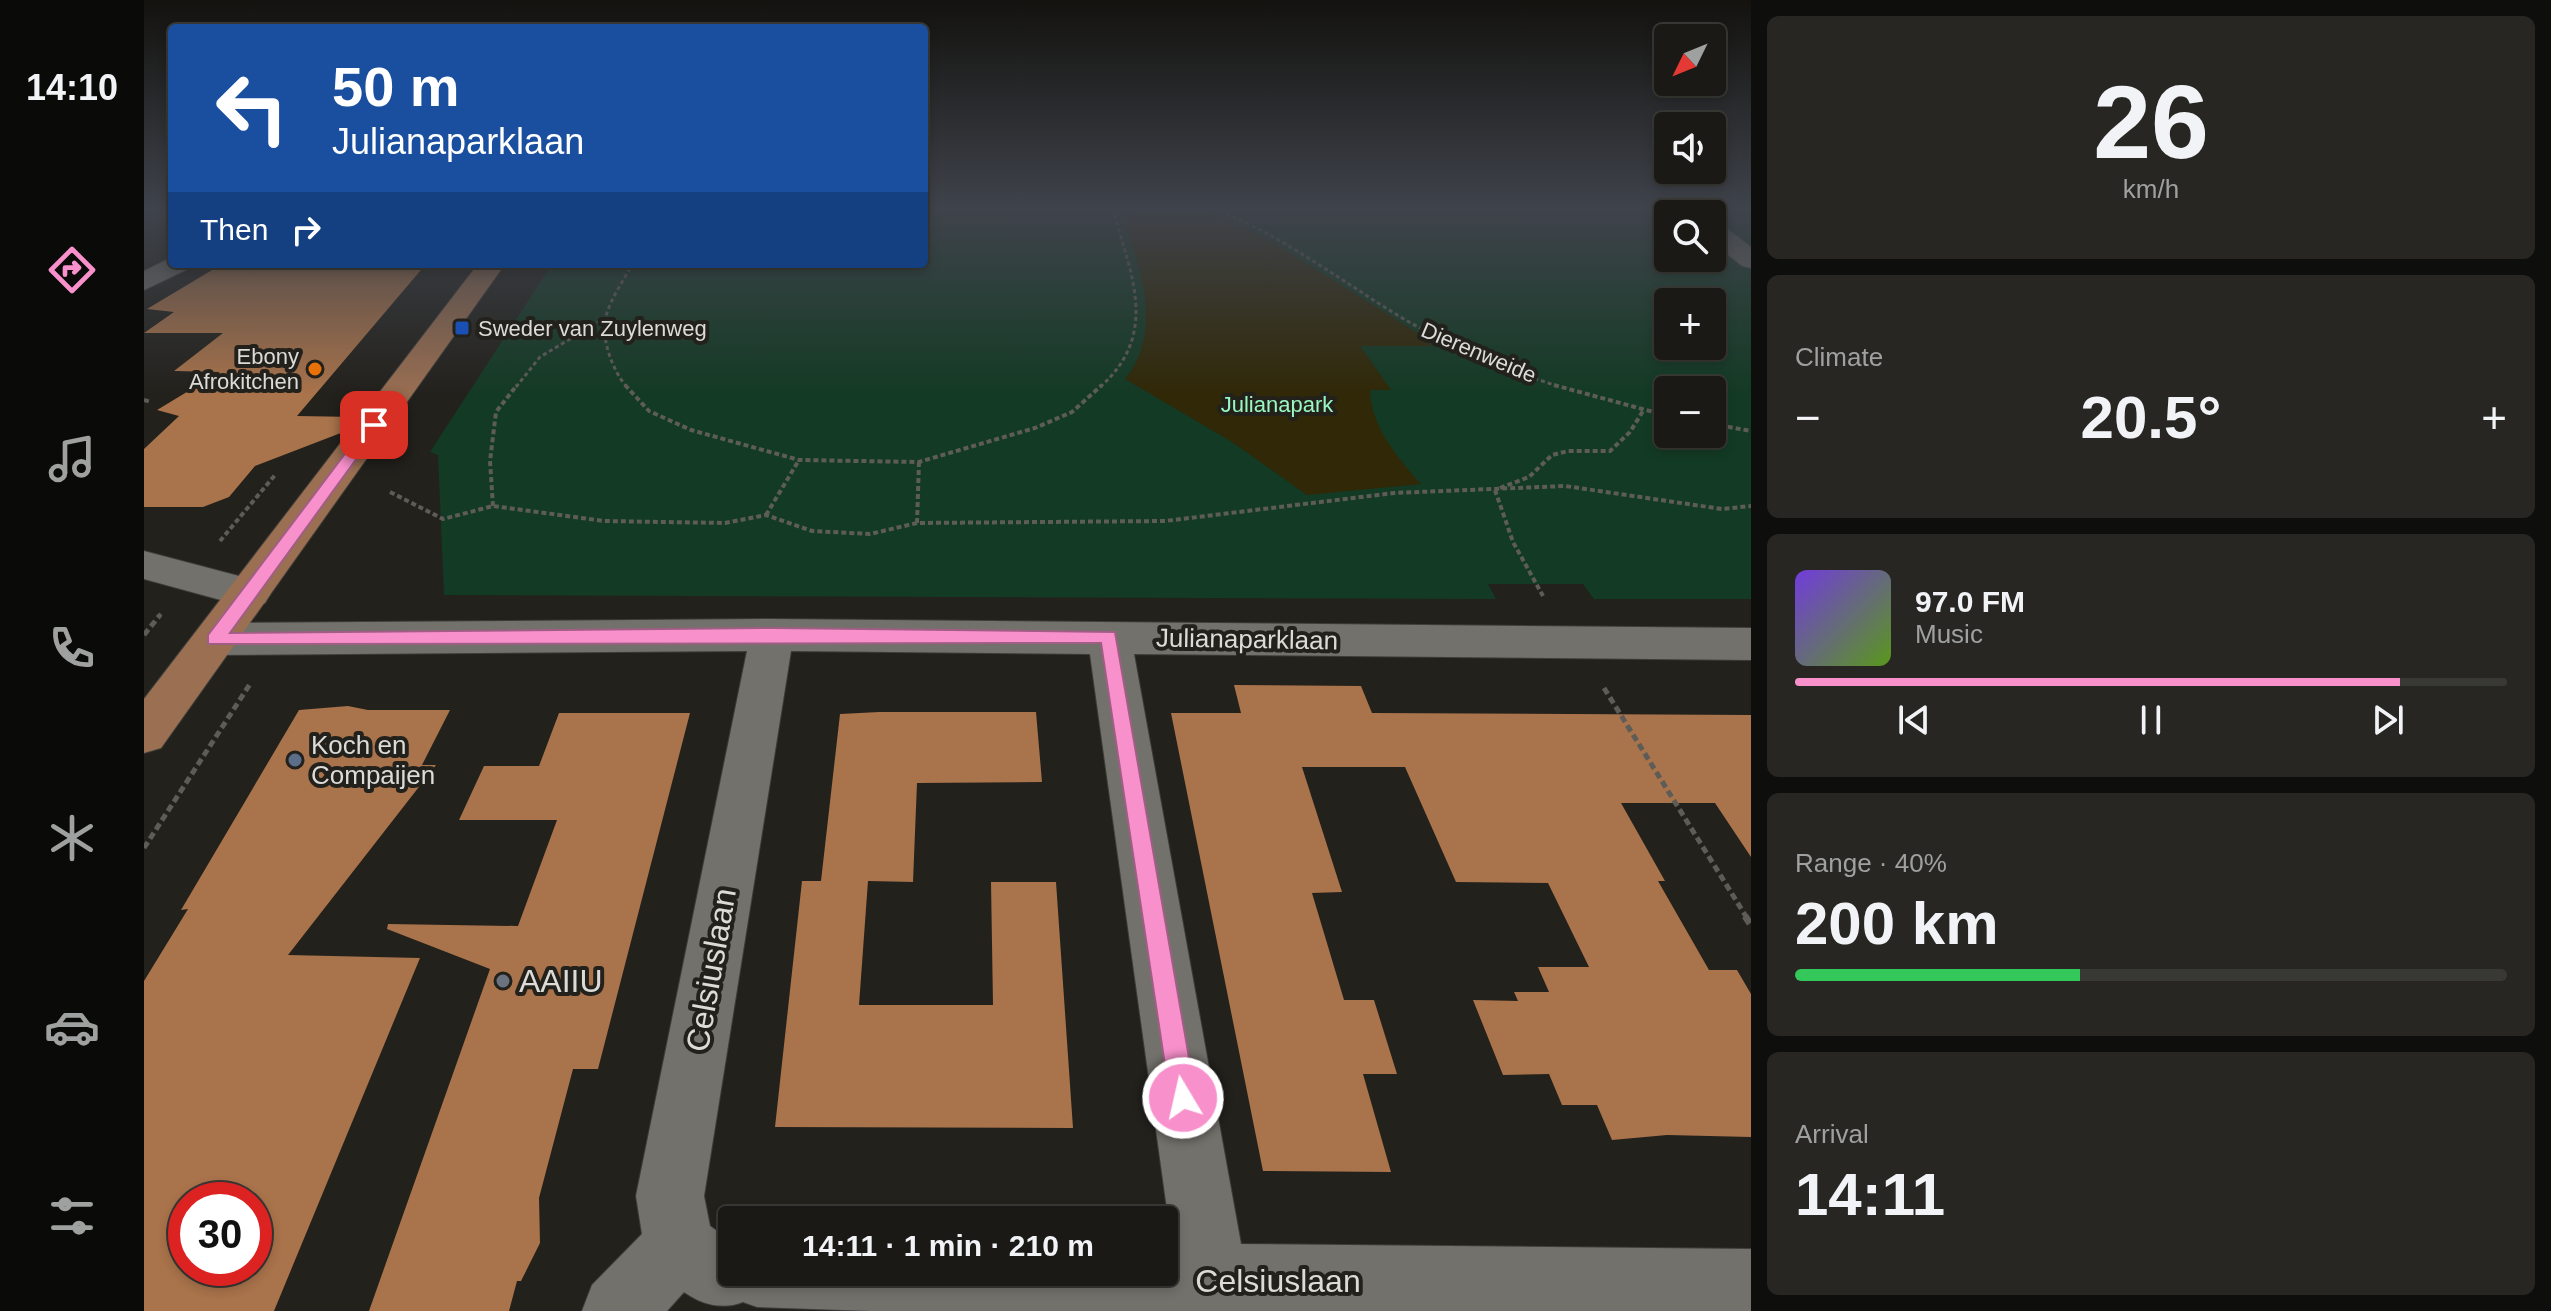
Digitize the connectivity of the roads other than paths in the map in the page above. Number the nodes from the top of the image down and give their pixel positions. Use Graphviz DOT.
graph roads {
  1 [pos="161,272"];
  2 [pos="486,272"];
  3 [pos="144,282"];
  4 [pos="144,565"];
  5 [pos="250,593"];
  6 [pos="772,635"];
  7 [pos="1109,636"];
  8 [pos="215,639"];
  9 [pos="1751,644"];
  10 [pos="144,734"];
  11 [pos="706,1259"];
  12 [pos="1212,1279"];
  13 [pos="1751,1285"];
  14 [pos="959,1286"];
  15 [pos="1117,1297"];
  16 [pos="618,1311"];
  1 -- 3 [label="street"];
  2 -- 5 [label="main road"];
  4 -- 5 [label="street"];
  5 -- 8 [label="main road"];
  6 -- 7 [label="street, Julianaparklaan"];
  6 -- 8 [label="street, Julianaparklaan"];
  6 -- 11 [label="street, Celsiuslaan"];
  7 -- 9 [label="street, Julianaparklaan"];
  7 -- 12 [label="street"];
  8 -- 10 [label="main road"];
  11 -- 16 [label="street"];
  12 -- 13 [label="street, Celsiuslaan"];
  12 -- 15 [label="street, Celsiuslaan"];
  14 -- 15 [label="street, Celsiuslaan"];
}
